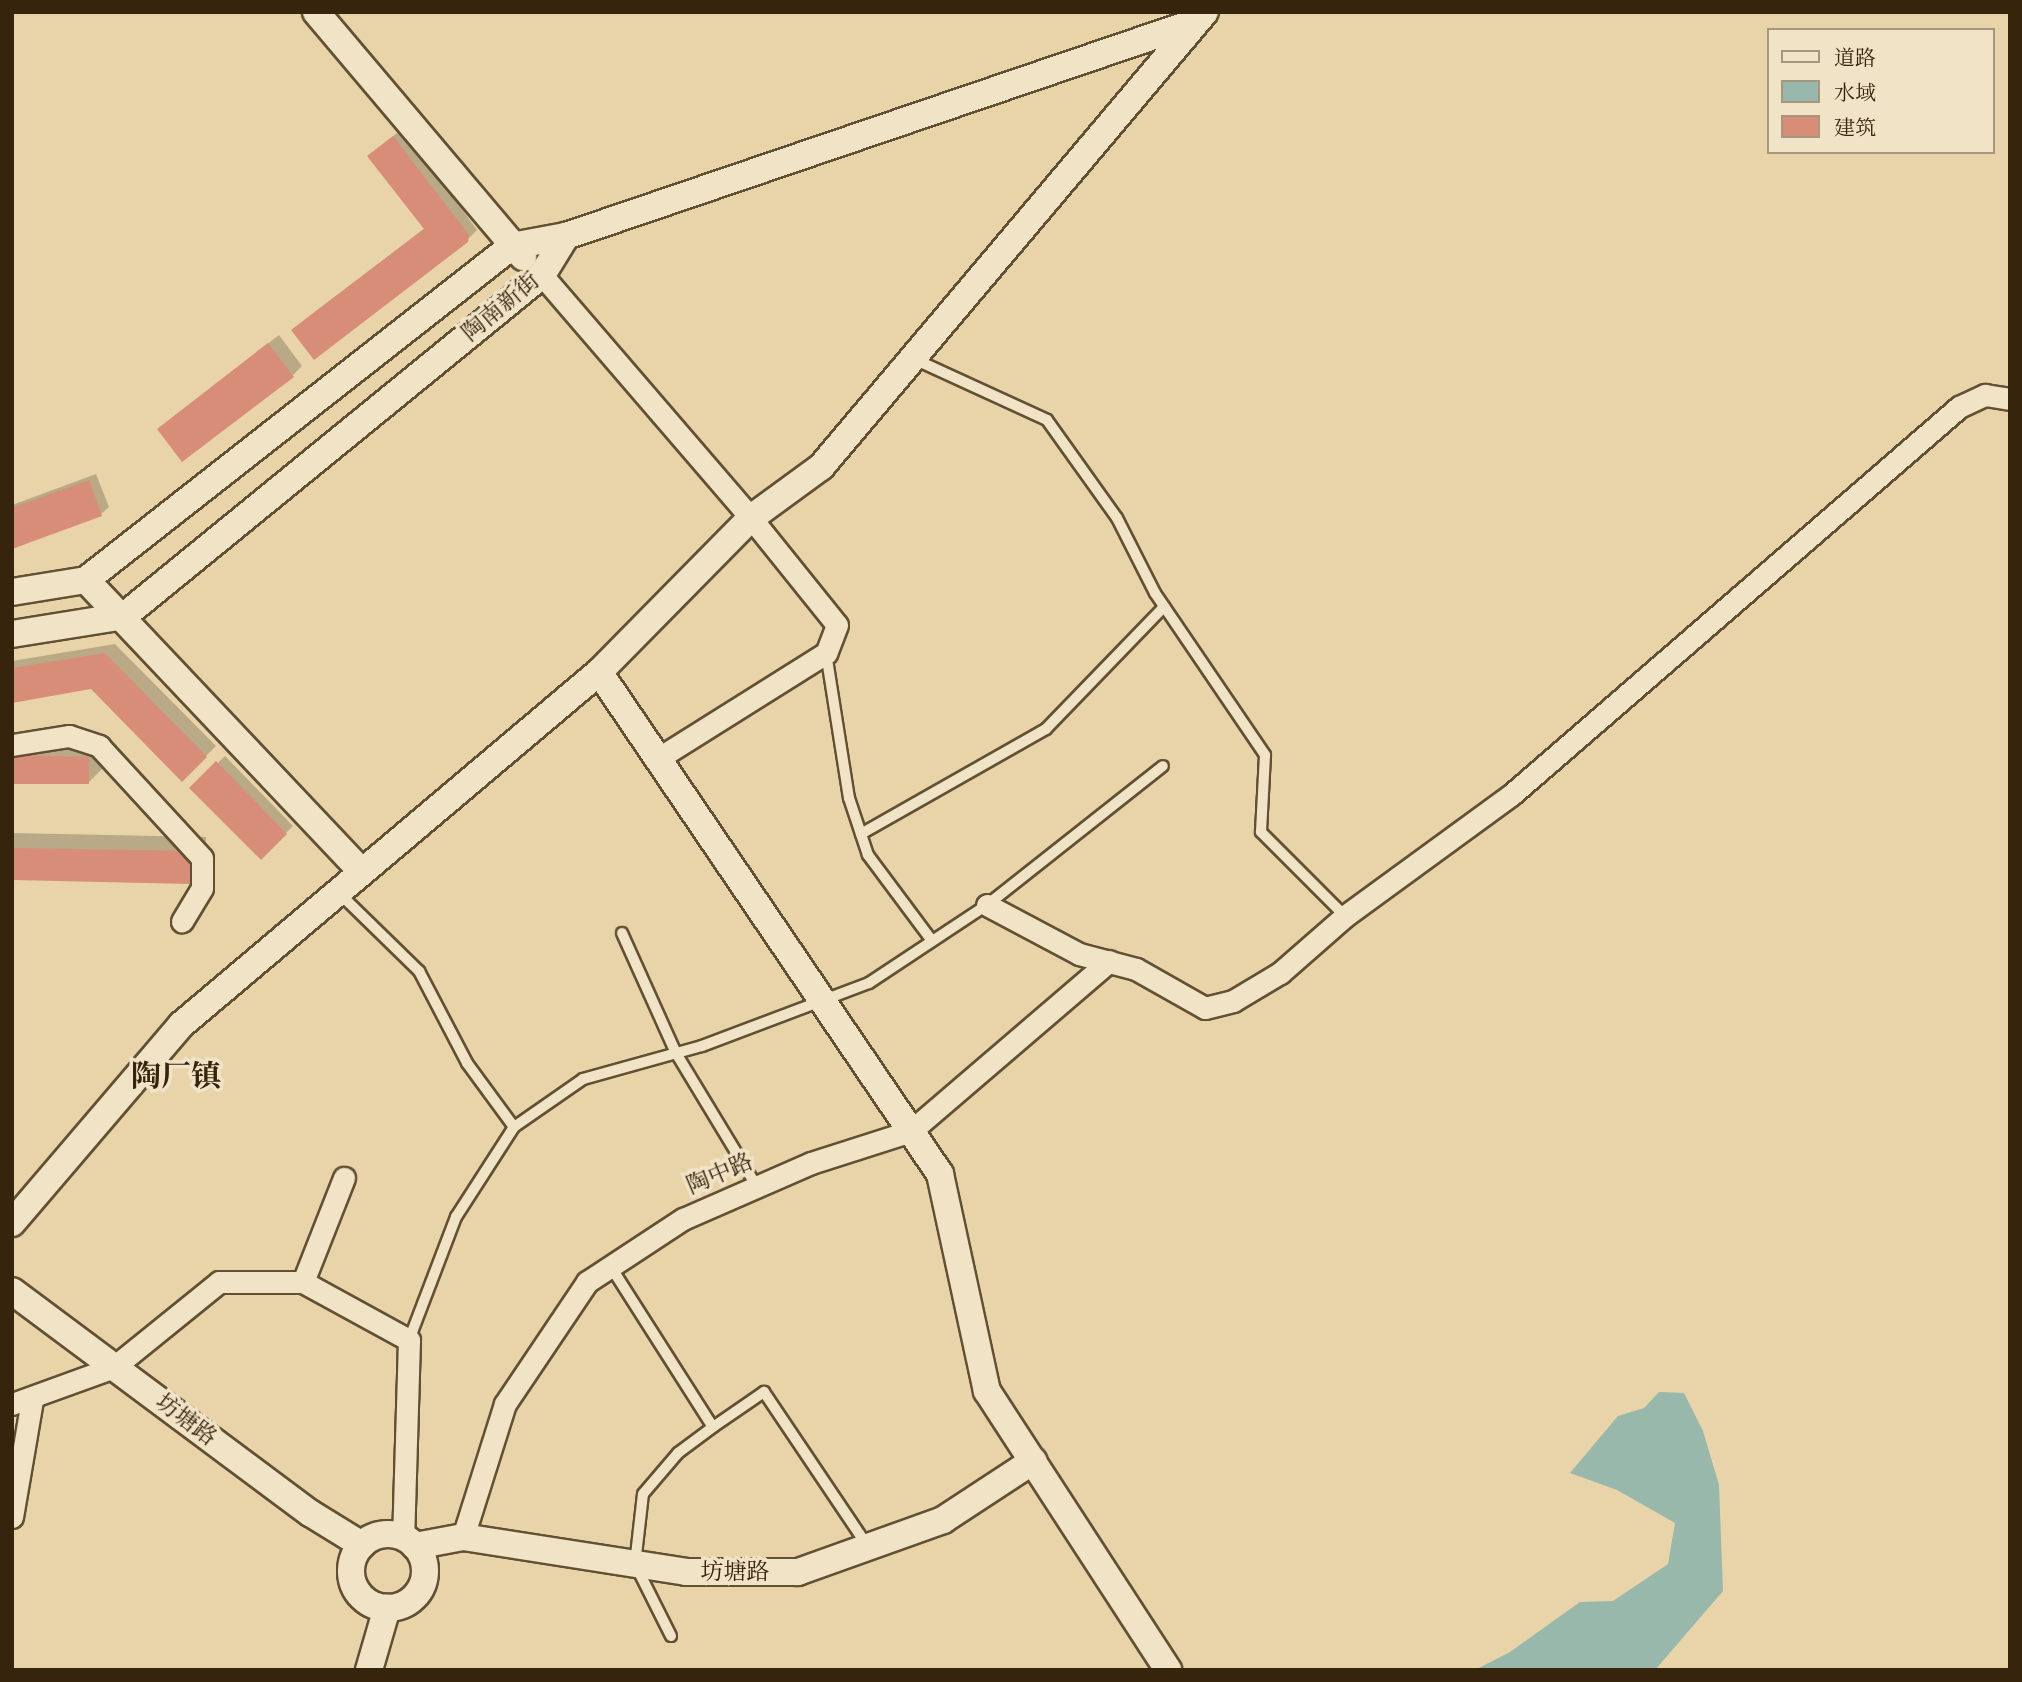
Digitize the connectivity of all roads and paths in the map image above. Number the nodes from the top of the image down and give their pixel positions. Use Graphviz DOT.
graph roads {
  1 [pos="316,12"];
  2 [pos="1201,17"];
  3 [pos="566,236"];
  4 [pos="512,246"];
  5 [pos="542,275"];
  6 [pos="914,359"];
  7 [pos="2010,399"];
  8 [pos="751,517"];
  9 [pos="86,580"];
  10 [pos="12,592"];
  11 [pos="1164,607"];
  12 [pos="124,617"];
  13 [pos="12,634"];
  14 [pos="826,653"];
  15 [pos="598,672"];
  16 [pos="12,745"];
  17 [pos="657,758"];
  18 [pos="1163,766"];
  19 [pos="861,834"];
  20 [pos="361,871"];
  21 [pos="337,891"];
  22 [pos="987,905"];
  23 [pos="1345,916"];
  24 [pos="182,921"];
  25 [pos="622,933"];
  26 [pos="932,942"];
  27 [pos="1109,961"];
  28 [pos="824,1003"];
  29 [pos="676,1053"];
  30 [pos="514,1127"];
  31 [pos="911,1131"];
  32 [pos="344,1178"];
  33 [pos="757,1187"];
  34 [pos="12,1223"];
  35 [pos="609,1264"];
  36 [pos="303,1282"];
  37 [pos="12,1291"];
  38 [pos="409,1340"];
  39 [pos="114,1367"];
  40 [pos="22,1402"];
  41 [pos="712,1427"];
  42 [pos="1033,1461"];
  43 [pos="12,1517"];
  44 [pos="463,1537"];
  45 [pos="409,1542"];
  46 [pos="362,1545"];
  47 [pos="868,1547"];
  48 [pos="635,1564"];
  49 [pos="387,1608"];
  50 [pos="671,1636"];
  51 [pos="369,1670"];
  52 [pos="1168,1670"];
  1 -- 4 [label="street"];
  2 -- 3 [label="street"];
  2 -- 6 [label="street"];
  3 -- 4 [label="street, 陶南新街"];
  3 -- 5 [label="street, 陶南新街"];
  4 -- 5 [label="street"];
  4 -- 9 [label="street, 陶南新街"];
  5 -- 8 [label="street"];
  5 -- 12 [label="street, 陶南新街"];
  6 -- 8 [label="street"];
  6 -- 11 [label="lane"];
  7 -- 23 [label="street"];
  8 -- 14 [label="street"];
  8 -- 15 [label="street"];
  9 -- 10 [label="street, 陶南新街"];
  9 -- 12 [label="street"];
  11 -- 19 [label="lane"];
  11 -- 23 [label="lane"];
  12 -- 13 [label="street"];
  12 -- 20 [label="street"];
  14 -- 17 [label="street"];
  14 -- 19 [label="lane"];
  15 -- 17 [label="street"];
  15 -- 20 [label="street"];
  16 -- 24 [label="street"];
  17 -- 28 [label="street"];
  18 -- 22 [label="lane"];
  19 -- 26 [label="lane"];
  20 -- 21 [label="street"];
  21 -- 30 [label="lane"];
  21 -- 34 [label="street"];
  22 -- 26 [label="lane"];
  22 -- 27 [label="street"];
  23 -- 27 [label="street"];
  25 -- 29 [label="lane"];
  26 -- 28 [label="lane"];
  27 -- 31 [label="street, 陶中路"];
  28 -- 29 [label="lane"];
  28 -- 31 [label="street"];
  29 -- 30 [label="lane"];
  29 -- 33 [label="lane"];
  30 -- 38 [label="lane"];
  31 -- 33 [label="street, 陶中路"];
  31 -- 42 [label="street"];
  32 -- 36 [label="street"];
  33 -- 35 [label="street, 陶中路"];
  35 -- 41 [label="lane"];
  35 -- 44 [label="street, 陶中路"];
  36 -- 38 [label="street"];
  36 -- 39 [label="street"];
  37 -- 39 [label="street, 坊塘路"];
  38 -- 45 [label="street"];
  39 -- 40 [label="street"];
  39 -- 46 [label="street, 坊塘路"];
  40 -- 43 [label="street"];
  41 -- 47 [label="lane"];
  41 -- 48 [label="lane"];
  42 -- 47 [label="street, 坊塘路"];
  42 -- 52 [label="street"];
  44 -- 45 [label="street, 坊塘路"];
  44 -- 48 [label="street, 坊塘路"];
  45 -- 46 [label="street"];
  45 -- 49 [label="street"];
  46 -- 49 [label="street"];
  47 -- 48 [label="street, 坊塘路"];
  48 -- 50 [label="lane"];
  49 -- 51 [label="street"];
}
